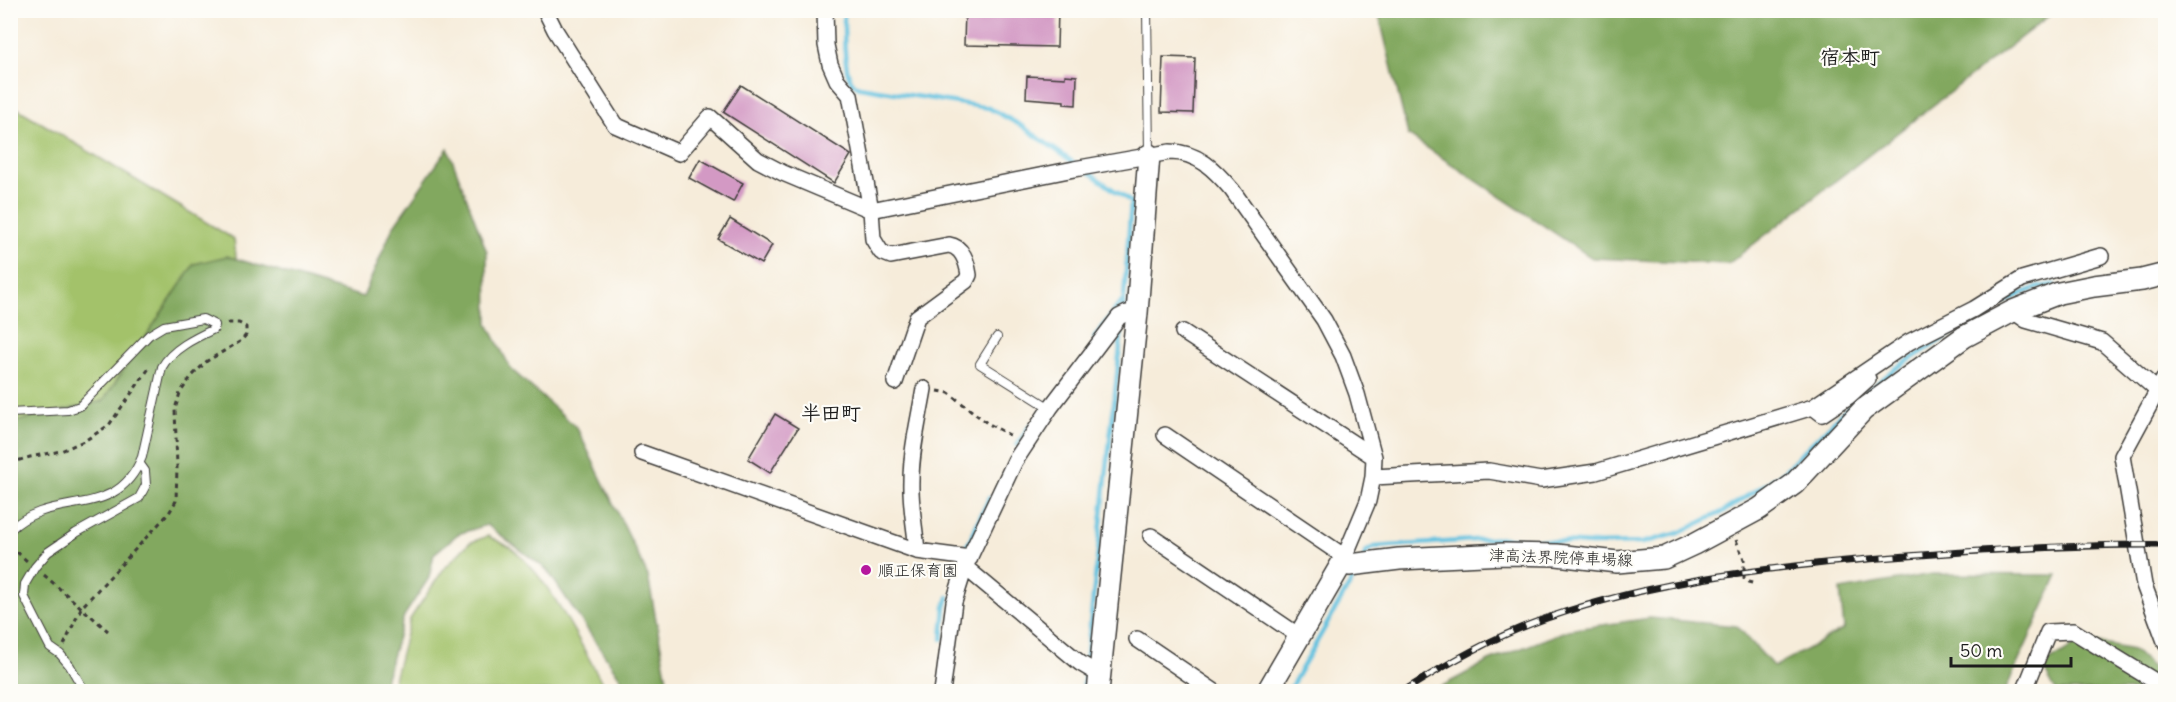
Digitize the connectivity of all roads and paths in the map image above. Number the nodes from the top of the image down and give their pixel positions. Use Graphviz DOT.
graph roads {
  1 [pos="545,10"];
  2 [pos="825,10"];
  3 [pos="1148,10"];
  4 [pos="1149,155"];
  5 [pos="871,210"];
  6 [pos="2101,256"];
  7 [pos="2166,274"];
  8 [pos="1991,313"];
  9 [pos="1128,314"];
  10 [pos="215,325"];
  11 [pos="1184,332"];
  12 [pos="997,337"];
  13 [pos="1898,349"];
  14 [pos="166,359"];
  15 [pos="2166,375"];
  16 [pos="895,382"];
  17 [pos="924,389"];
  18 [pos="2161,395"];
  19 [pos="1855,403"];
  20 [pos="1046,405"];
  21 [pos="1813,407"];
  22 [pos="10,413"];
  23 [pos="1165,435"];
  24 [pos="1016,439"];
  25 [pos="642,453"];
  26 [pos="1374,457"];
  27 [pos="10,463"];
  28 [pos="140,464"];
  29 [pos="1373,477"];
  30 [pos="1727,526"];
  31 [pos="10,530"];
  32 [pos="1151,536"];
  33 [pos="10,546"];
  34 [pos="917,550"];
  35 [pos="965,560"];
  36 [pos="1352,562"];
  37 [pos="35,567"];
  38 [pos="1756,584"];
  39 [pos="81,608"];
  40 [pos="108,631"];
  41 [pos="1299,636"];
  42 [pos="1137,639"];
  43 [pos="2166,645"];
  44 [pos="60,654"];
  45 [pos="1092,675"];
  46 [pos="2166,688"];
  47 [pos="85,692"];
  48 [pos="942,692"];
  49 [pos="1215,692"];
  50 [pos="1267,692"];
  51 [pos="2024,692"];
  1 -- 5 [label="street"];
  2 -- 5 [label="street"];
  3 -- 4 [label="lane"];
  4 -- 5 [label="street"];
  4 -- 9 [label="main road"];
  4 -- 26 [label="street"];
  5 -- 16 [label="street"];
  6 -- 8 [label="street"];
  7 -- 8 [label="main road, 津高法界院停車場線"];
  8 -- 13 [label="street"];
  8 -- 18 [label="street"];
  8 -- 19 [label="main road, 津高法界院停車場線"];
  9 -- 20 [label="street"];
  9 -- 45 [label="main road"];
  10 -- 14 [label="lane"];
  10 -- 22 [label="lane"];
  10 -- 39 [label="path"];
  11 -- 26 [label="street"];
  12 -- 20 [label="lane"];
  13 -- 19 [label="street"];
  13 -- 21 [label="street"];
  14 -- 27 [label="path"];
  14 -- 28 [label="lane"];
  15 -- 18 [label="street"];
  17 -- 24 [label="path"];
  17 -- 34 [label="street"];
  18 -- 43 [label="street"];
  19 -- 21 [label="street"];
  19 -- 30 [label="main road, 津高法界院停車場線"];
  20 -- 35 [label="street"];
  21 -- 29 [label="street"];
  23 -- 36 [label="street"];
  25 -- 34 [label="street"];
  26 -- 29 [label="street"];
  28 -- 31 [label="lane"];
  28 -- 37 [label="lane"];
  29 -- 36 [label="street"];
  30 -- 36 [label="main road, 津高法界院停車場線"];
  30 -- 38 [label="path"];
  32 -- 41 [label="street"];
  33 -- 37 [label="path"];
  34 -- 35 [label="street"];
  35 -- 45 [label="street"];
  35 -- 48 [label="street"];
  36 -- 41 [label="main road"];
  37 -- 39 [label="path"];
  37 -- 44 [label="lane"];
  39 -- 40 [label="path"];
  39 -- 44 [label="path"];
  41 -- 50 [label="main road"];
  42 -- 49 [label="street"];
  44 -- 47 [label="lane"];
  46 -- 51 [label="street"];
}
